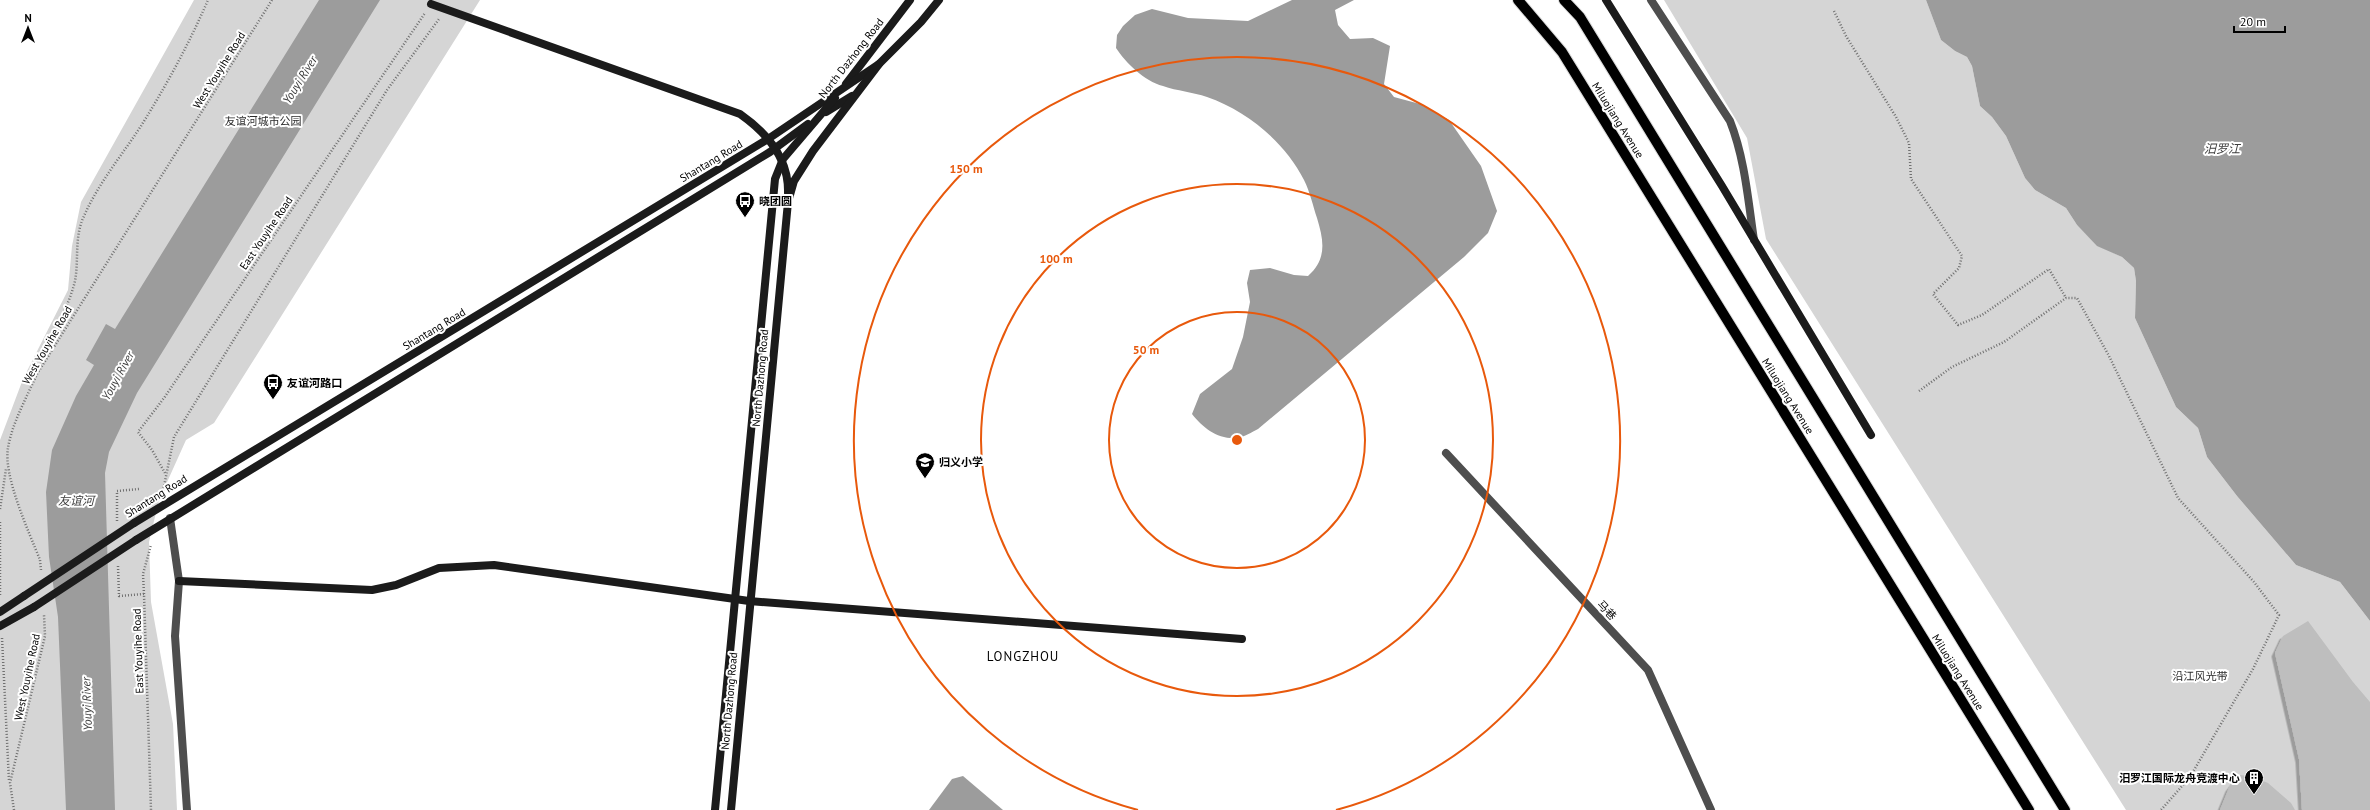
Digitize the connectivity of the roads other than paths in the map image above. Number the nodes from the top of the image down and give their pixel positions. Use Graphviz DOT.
graph roads {
  1 [pos="910,0"];
  2 [pos="939,0"];
  3 [pos="1518,0"];
  4 [pos="1564,0"];
  5 [pos="1606,0"];
  6 [pos="1651,0"];
  7 [pos="431,4"];
  8 [pos="879,64"];
  9 [pos="841,90"];
  10 [pos="856,94"];
  11 [pos="819,116"];
  12 [pos="768,139"];
  13 [pos="775,148"];
  14 [pos="783,159"];
  15 [pos="788,202"];
  16 [pos="1754,242"];
  17 [pos="1871,435"];
  18 [pos="1446,453"];
  19 [pos="170,518"];
  20 [pos="179,582"];
  21 [pos="734,600"];
  22 [pos="749,601"];
  23 [pos="0,612"];
  24 [pos="1,626"];
  25 [pos="1242,639"];
  26 [pos="187,810"];
  27 [pos="715,810"];
  28 [pos="731,810"];
  29 [pos="1710,810"];
  30 [pos="2029,810"];
  31 [pos="2065,810"];
  1 -- 9 [label="street, North Dazhong Road"];
  2 -- 8 [label="street, North Dazhong Road"];
  3 -- 30 [label="main road, Miluojiang Avenue"];
  4 -- 31 [label="main road, Miluojiang Avenue"];
  5 -- 16 [label="street"];
  6 -- 16 [label="street"];
  7 -- 12 [label="street"];
  8 -- 9 [label="street, Shantang Road"];
  8 -- 10 [label="street, North Dazhong Road"];
  9 -- 11 [label="street, North Dazhong Road"];
  9 -- 12 [label="street, Shantang Road"];
  10 -- 11 [label="street, Shantang Road"];
  10 -- 15 [label="street, North Dazhong Road"];
  11 -- 13 [label="street, Shantang Road"];
  11 -- 14 [label="street, North Dazhong Road"];
  12 -- 13 [label="street"];
  12 -- 23 [label="street, Shantang Road, bridge"];
  13 -- 14 [label="street"];
  13 -- 19 [label="street, Shantang Road"];
  14 -- 15 [label="street"];
  14 -- 21 [label="street, North Dazhong Road"];
  15 -- 22 [label="street, North Dazhong Road"];
  16 -- 17 [label="street"];
  18 -- 29 [label="street, 马巷"];
  19 -- 20 [label="street"];
  19 -- 24 [label="street, Shantang Road, bridge"];
  20 -- 21 [label="street"];
  20 -- 26 [label="street"];
  21 -- 22 [label="street"];
  21 -- 27 [label="street, North Dazhong Road"];
  22 -- 25 [label="street"];
  22 -- 28 [label="street, North Dazhong Road"];
}
